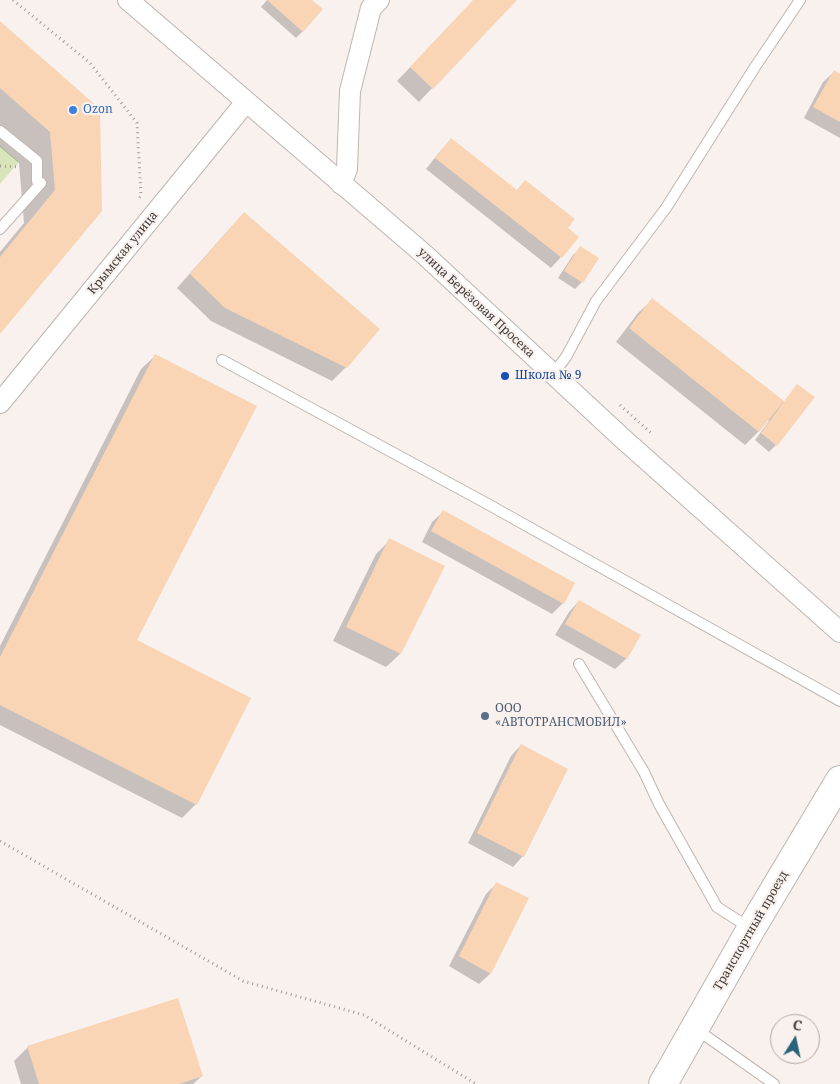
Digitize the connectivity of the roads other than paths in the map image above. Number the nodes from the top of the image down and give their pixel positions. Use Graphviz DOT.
graph roads {
  1 [pos="128,0"];
  2 [pos="380,0"];
  3 [pos="800,0"];
  4 [pos="246,102"];
  5 [pos="0,131"];
  6 [pos="341,184"];
  7 [pos="0,229"];
  8 [pos="222,360"];
  9 [pos="553,374"];
  10 [pos="0,403"];
  11 [pos="840,632"];
  12 [pos="580,664"];
  13 [pos="840,701"];
  14 [pos="840,780"];
  15 [pos="751,929"];
  16 [pos="695,1028"];
  17 [pos="663,1084"];
  18 [pos="774,1084"];
  1 -- 4 [label="street, улица Берёзовая Просека"];
  2 -- 6 [label="street"];
  3 -- 9 [label="lane"];
  4 -- 6 [label="street, улица Берёзовая Просека"];
  4 -- 10 [label="street, Крымская улица"];
  5 -- 7 [label="lane"];
  6 -- 9 [label="street, улица Берёзовая Просека"];
  8 -- 13 [label="lane"];
  9 -- 11 [label="street, улица Берёзовая Просека"];
  12 -- 15 [label="lane"];
  14 -- 15 [label="main road, Транспортный проезд"];
  15 -- 16 [label="main road, Транспортный проезд"];
  16 -- 17 [label="main road, Транспортный проезд"];
  16 -- 18 [label="lane"];
}
